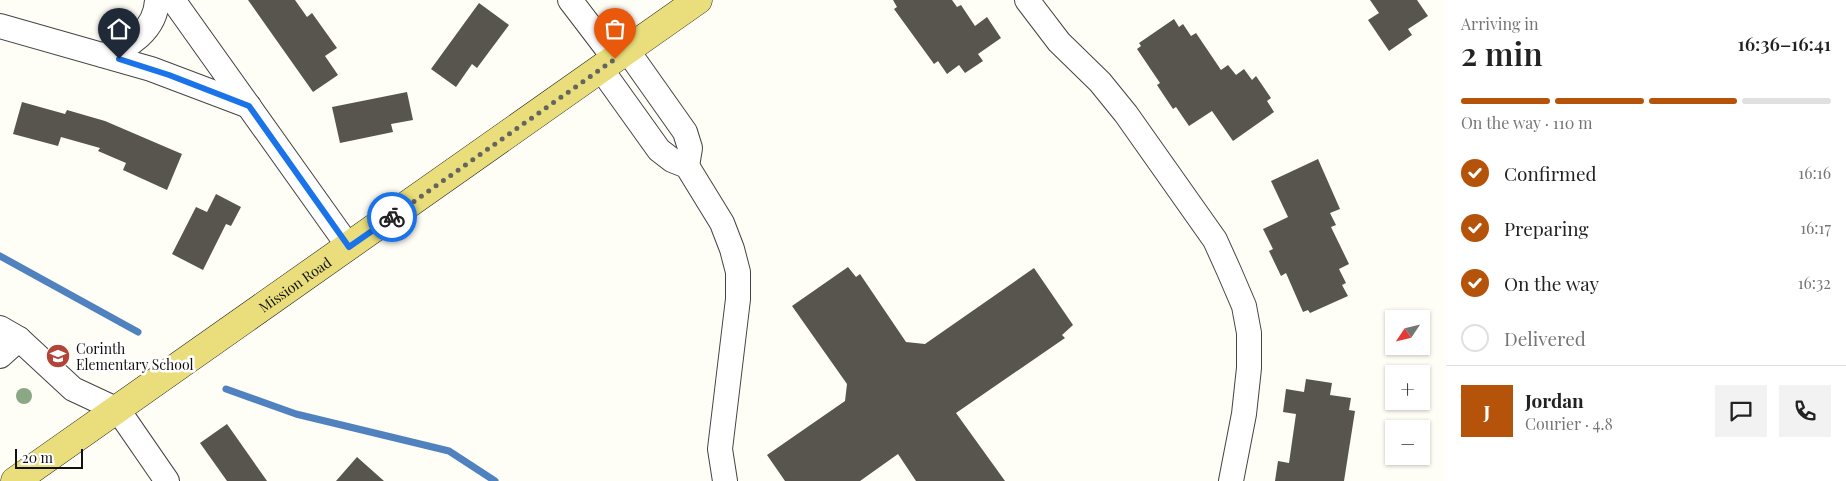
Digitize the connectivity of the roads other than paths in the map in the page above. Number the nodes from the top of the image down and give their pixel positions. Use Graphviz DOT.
graph roads {
  1 [pos="173,0"];
  2 [pos="570,0"];
  3 [pos="698,0"];
  4 [pos="1027,0"];
  5 [pos="155,10"];
  6 [pos="191,25"];
  7 [pos="0,26"];
  8 [pos="137,39"];
  9 [pos="103,55"];
  10 [pos="615,59"];
  11 [pos="151,69"];
  12 [pos="249,106"];
  13 [pos="687,166"];
  14 [pos="349,247"];
  15 [pos="9,334"];
  16 [pos="0,356"];
  17 [pos="118,410"];
  18 [pos="15,481"];
  19 [pos="167,481"];
  20 [pos="725,481"];
  21 [pos="1232,481"];
  1 -- 6 [label="street"];
  2 -- 10 [label="street"];
  3 -- 10 [label="main road, Mission Road"];
  4 -- 21 [label="street"];
  5 -- 6 [label="street"];
  5 -- 8 [label="street"];
  6 -- 12 [label="street"];
  7 -- 9 [label="street"];
  8 -- 9 [label="street"];
  8 -- 11 [label="street"];
  9 -- 11 [label="street"];
  10 -- 13 [label="street"];
  10 -- 13 [label="street"];
  10 -- 14 [label="main road, Mission Road"];
  11 -- 12 [label="street"];
  12 -- 14 [label="street"];
  13 -- 20 [label="street"];
  14 -- 17 [label="main road, Mission Road"];
  15 -- 16 [label="street"];
  15 -- 17 [label="street"];
  17 -- 18 [label="main road, Mission Road"];
  17 -- 19 [label="street"];
}
